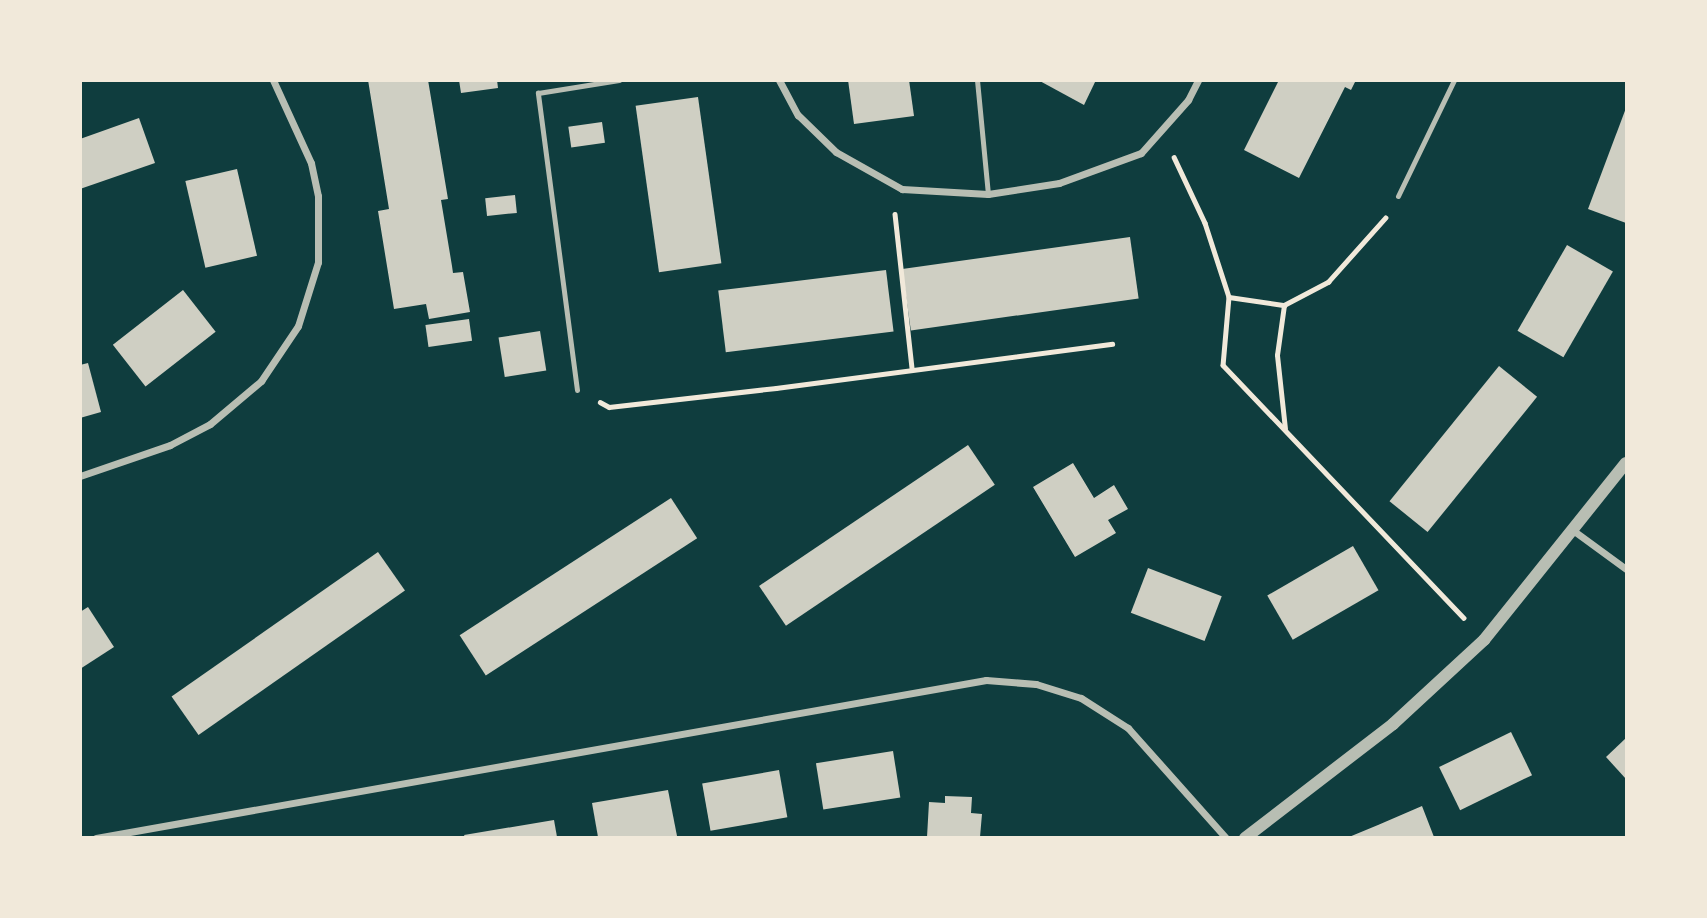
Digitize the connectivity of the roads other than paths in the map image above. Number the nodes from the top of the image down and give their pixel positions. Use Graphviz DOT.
graph roads {
  1 [pos="273,80"];
  2 [pos="619,80"];
  3 [pos="779,80"];
  4 [pos="977,80"];
  5 [pos="1198,80"];
  6 [pos="1454,80"];
  7 [pos="989,194"];
  8 [pos="1398,196"];
  9 [pos="577,390"];
  10 [pos="1626,463"];
  11 [pos="80,476"];
  12 [pos="1574,531"];
  13 [pos="1626,569"];
  14 [pos="96,838"];
  15 [pos="1226,838"];
  16 [pos="1245,838"];
  1 -- 11 [label="street"];
  2 -- 9 [label="lane"];
  3 -- 7 [label="street"];
  4 -- 7 [label="lane"];
  5 -- 7 [label="street"];
  6 -- 8 [label="lane"];
  10 -- 12 [label="street"];
  12 -- 13 [label="street"];
  12 -- 16 [label="street"];
  14 -- 15 [label="street"];
}
